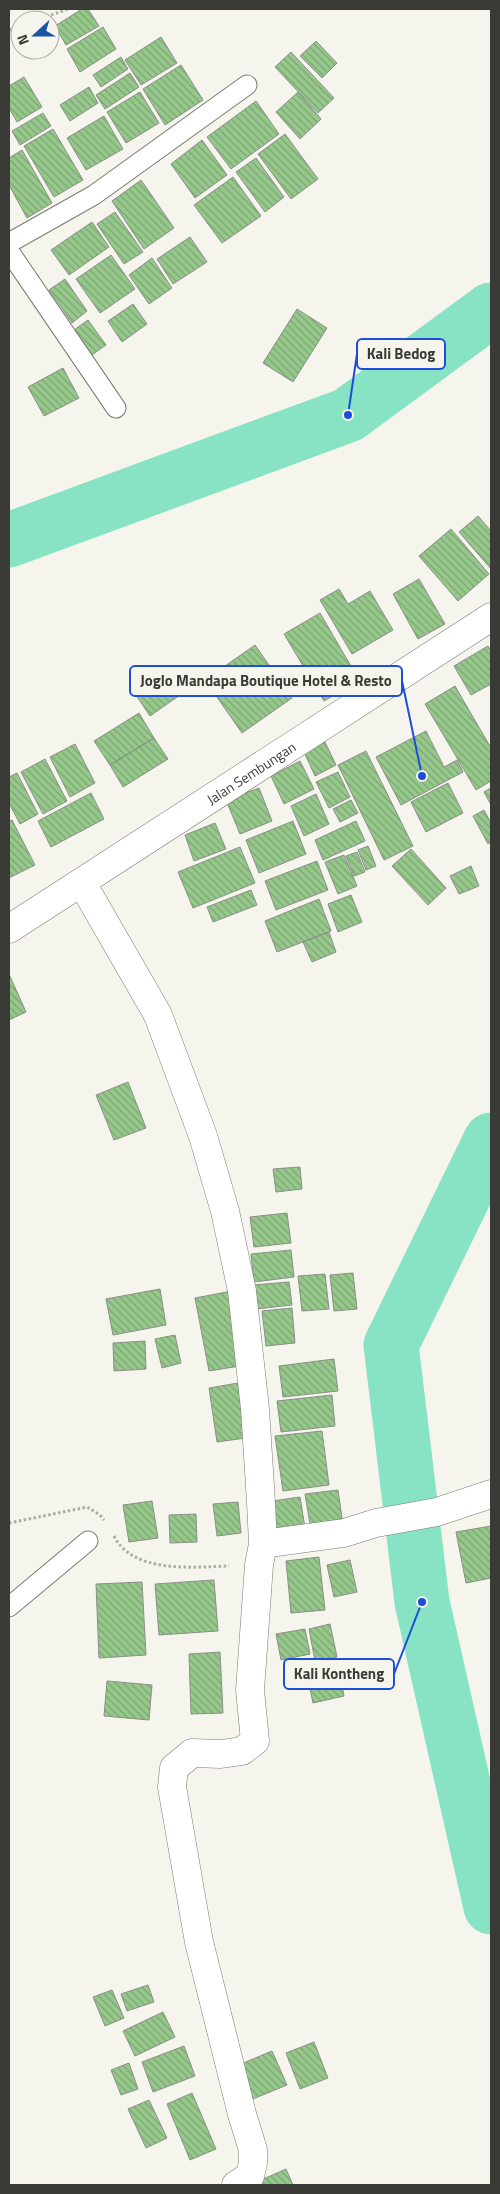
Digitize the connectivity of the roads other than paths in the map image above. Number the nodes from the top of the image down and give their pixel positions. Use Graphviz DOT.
graph roads {
  1 [pos="247,85"];
  2 [pos="9,243"];
  3 [pos="9,251"];
  4 [pos="116,408"];
  5 [pos="491,616"];
  6 [pos="82,882"];
  7 [pos="9,929"];
  8 [pos="491,1494"];
  9 [pos="88,1541"];
  10 [pos="261,1555"];
  11 [pos="9,1608"];
  12 [pos="236,2185"];
  1 -- 2 [label="lane"];
  3 -- 4 [label="lane"];
  5 -- 6 [label="street, Jalan Sembungan"];
  6 -- 7 [label="street, Jalan Sembungan"];
  6 -- 10 [label="street"];
  8 -- 10 [label="street"];
  9 -- 11 [label="lane"];
  10 -- 12 [label="street"];
}
